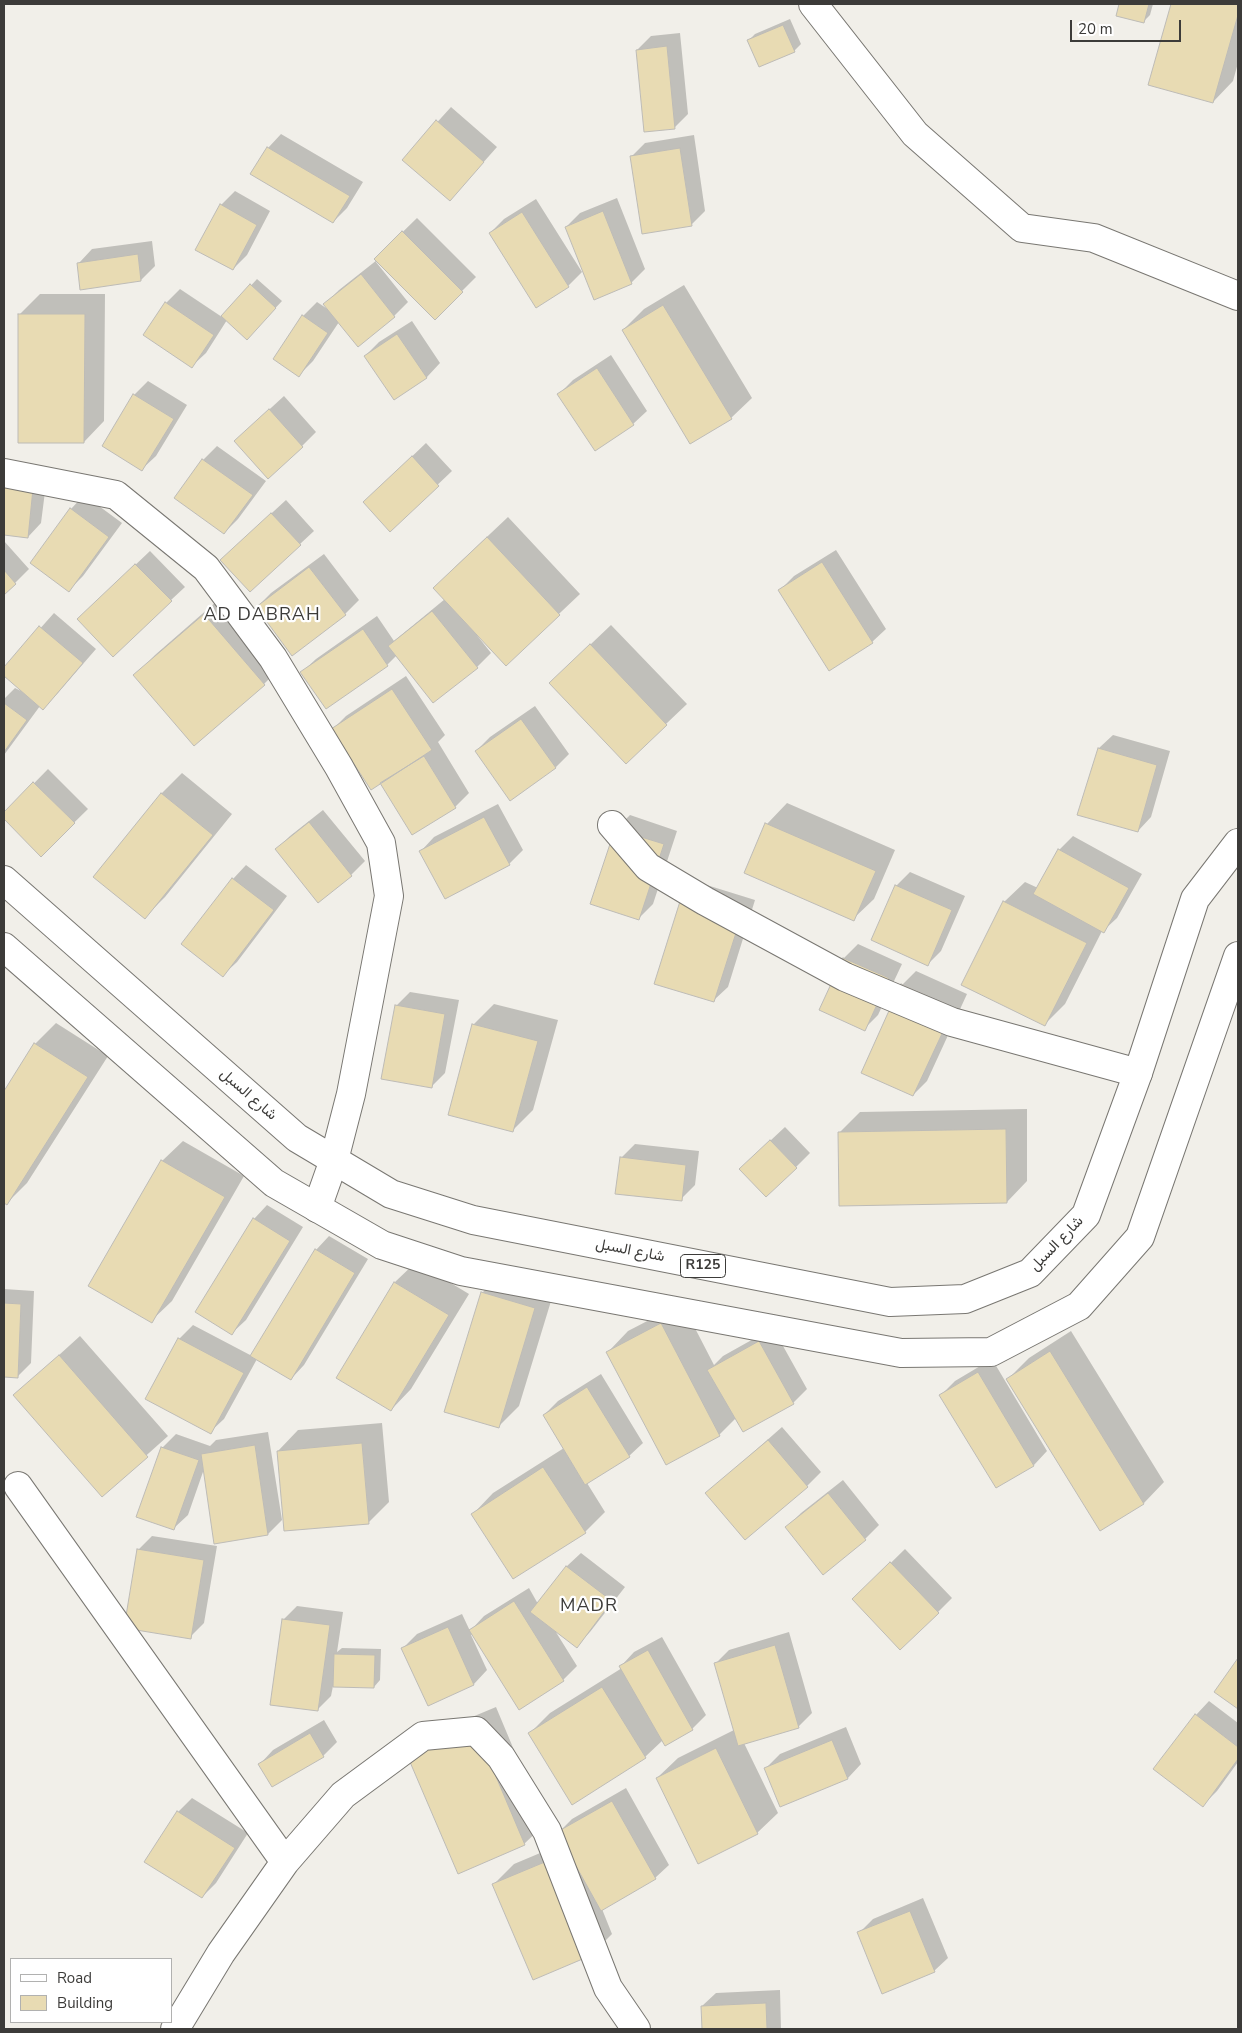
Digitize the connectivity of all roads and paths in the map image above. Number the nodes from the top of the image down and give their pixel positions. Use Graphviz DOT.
graph roads {
  1 [pos="813,4"];
  2 [pos="1238,296"];
  3 [pos="4,472"];
  4 [pos="612,825"];
  5 [pos="1238,843"];
  6 [pos="4,880"];
  7 [pos="4,947"];
  8 [pos="1238,956"];
  9 [pos="1138,1073"];
  10 [pos="334,1160"];
  11 [pos="317,1208"];
  12 [pos="18,1486"];
  13 [pos="285,1862"];
  14 [pos="175,2029"];
  15 [pos="636,2029"];
  1 -- 2 [label="street"];
  3 -- 10 [label="street"];
  4 -- 9 [label="street"];
  5 -- 9 [label="street, شارع السبل / R125"];
  6 -- 10 [label="street, شارع السبل / R125"];
  7 -- 11 [label="street"];
  8 -- 11 [label="street"];
  9 -- 10 [label="street, شارع السبل / R125"];
  10 -- 11 [label="street"];
  12 -- 13 [label="street"];
  13 -- 14 [label="street"];
  13 -- 15 [label="street"];
}
